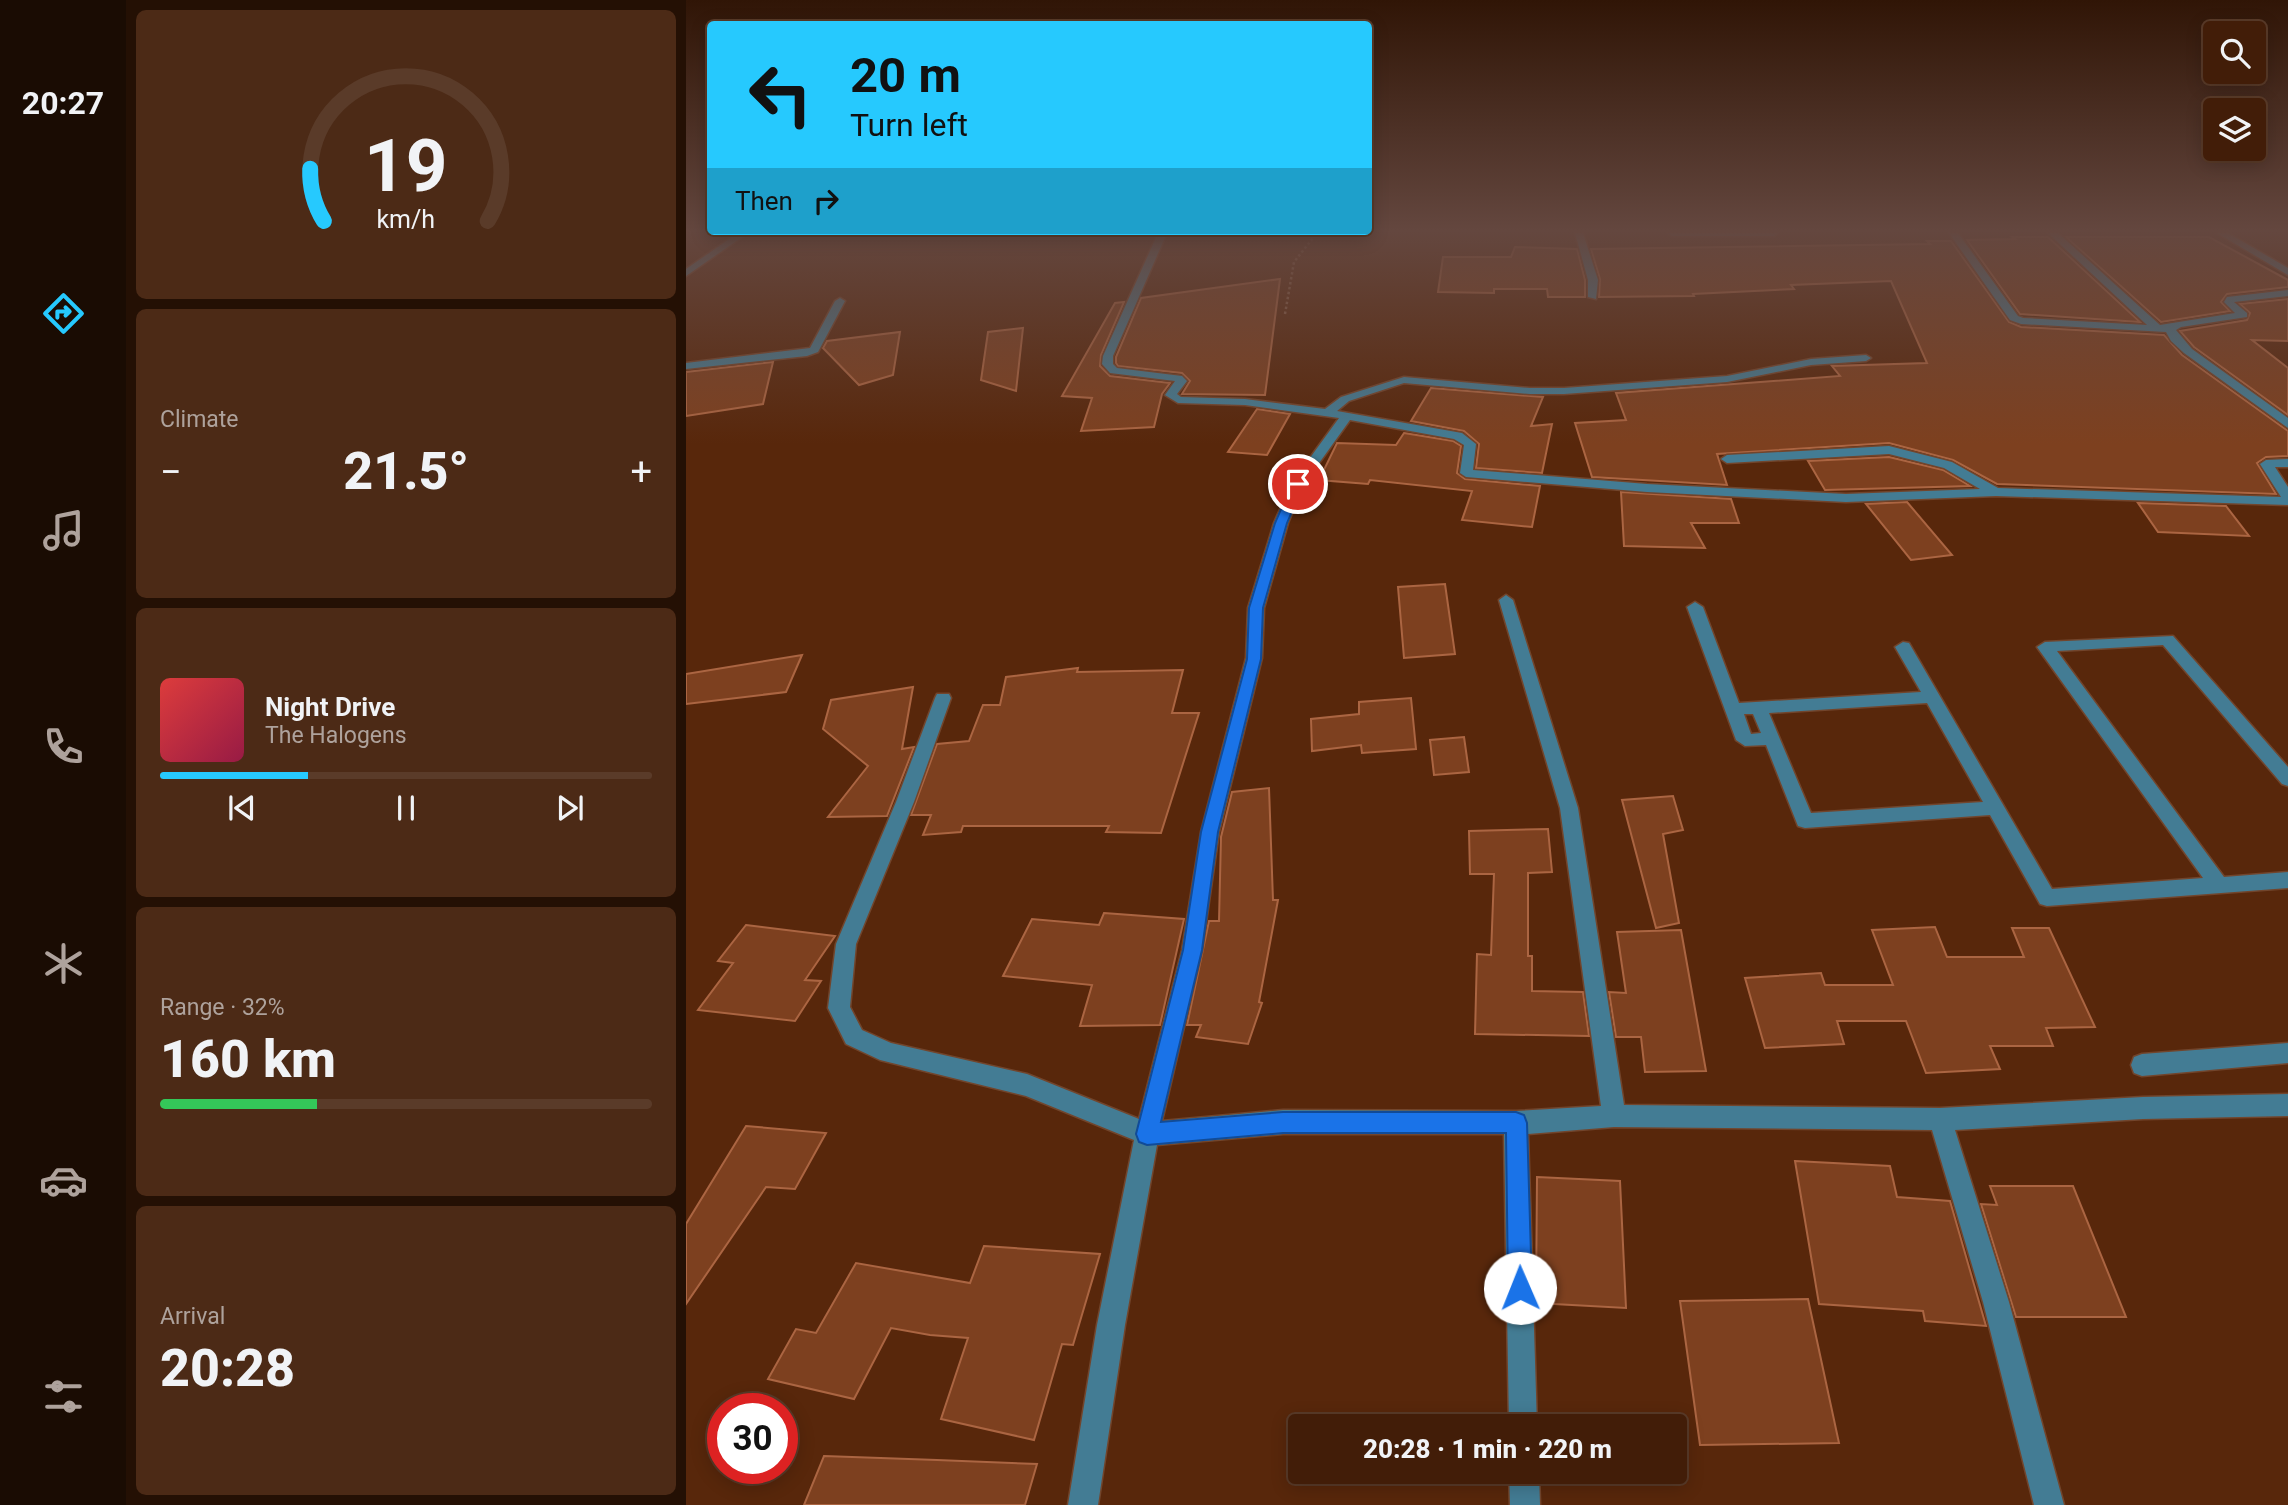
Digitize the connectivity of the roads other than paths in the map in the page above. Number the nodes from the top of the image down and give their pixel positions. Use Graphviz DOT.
graph roads {
  1 [pos="839,303"];
  2 [pos="1129,303"];
  3 [pos="2005,303"];
  4 [pos="2130,303"];
  5 [pos="2230,303"];
  6 [pos="2157,328"];
  7 [pos="2170,329"];
  8 [pos="1866,358"];
  9 [pos="686,366"];
  10 [pos="1327,413"];
  11 [pos="1347,416"];
  12 [pos="2288,424"];
  13 [pos="1727,459"];
  14 [pos="2288,463"];
  15 [pos="1996,492"];
  16 [pos="2288,499"];
  17 [pos="1506,600"];
  18 [pos="1695,607"];
  19 [pos="1903,648"];
  20 [pos="1931,697"];
  21 [pos="943,698"];
  22 [pos="1759,708"];
  23 [pos="1734,709"];
  24 [pos="1772,739"];
  25 [pos="2288,779"];
  26 [pos="1996,808"];
  27 [pos="2288,880"];
  28 [pos="2219,885"];
  29 [pos="2288,1053"];
  30 [pos="2142,1065"];
  31 [pos="2288,1105"];
  32 [pos="1614,1116"];
  33 [pos="1940,1119"];
  34 [pos="1516,1123"];
  35 [pos="1147,1134"];
  36 [pos="1523,1414"];
  37 [pos="1524,1484"];
  38 [pos="1083,1505"];
  39 [pos="1525,1505"];
  40 [pos="2049,1505"];
  1 -- 9 [label="street"];
  2 -- 10 [label="street"];
  3 -- 6 [label="street"];
  4 -- 6 [label="street"];
  5 -- 7 [label="street"];
  6 -- 7 [label="street"];
  7 -- 12 [label="street"];
  8 -- 10 [label="street"];
  10 -- 11 [label="street"];
  11 -- 15 [label="street"];
  11 -- 35 [label="street"];
  13 -- 15 [label="street"];
  14 -- 16 [label="street"];
  15 -- 16 [label="street"];
  17 -- 32 [label="street"];
  18 -- 23 [label="street"];
  19 -- 20 [label="street"];
  20 -- 22 [label="street"];
  20 -- 26 [label="street"];
  21 -- 35 [label="street"];
  22 -- 23 [label="street"];
  22 -- 24 [label="street"];
  23 -- 24 [label="street"];
  24 -- 26 [label="street"];
  25 -- 28 [label="street"];
  26 -- 28 [label="street"];
  27 -- 28 [label="street"];
  29 -- 30 [label="street"];
  31 -- 33 [label="street"];
  32 -- 33 [label="street"];
  32 -- 34 [label="street"];
  33 -- 40 [label="street"];
  34 -- 35 [label="street"];
  34 -- 36 [label="street"];
  35 -- 38 [label="street"];
  37 -- 39 [label="street"];
}
